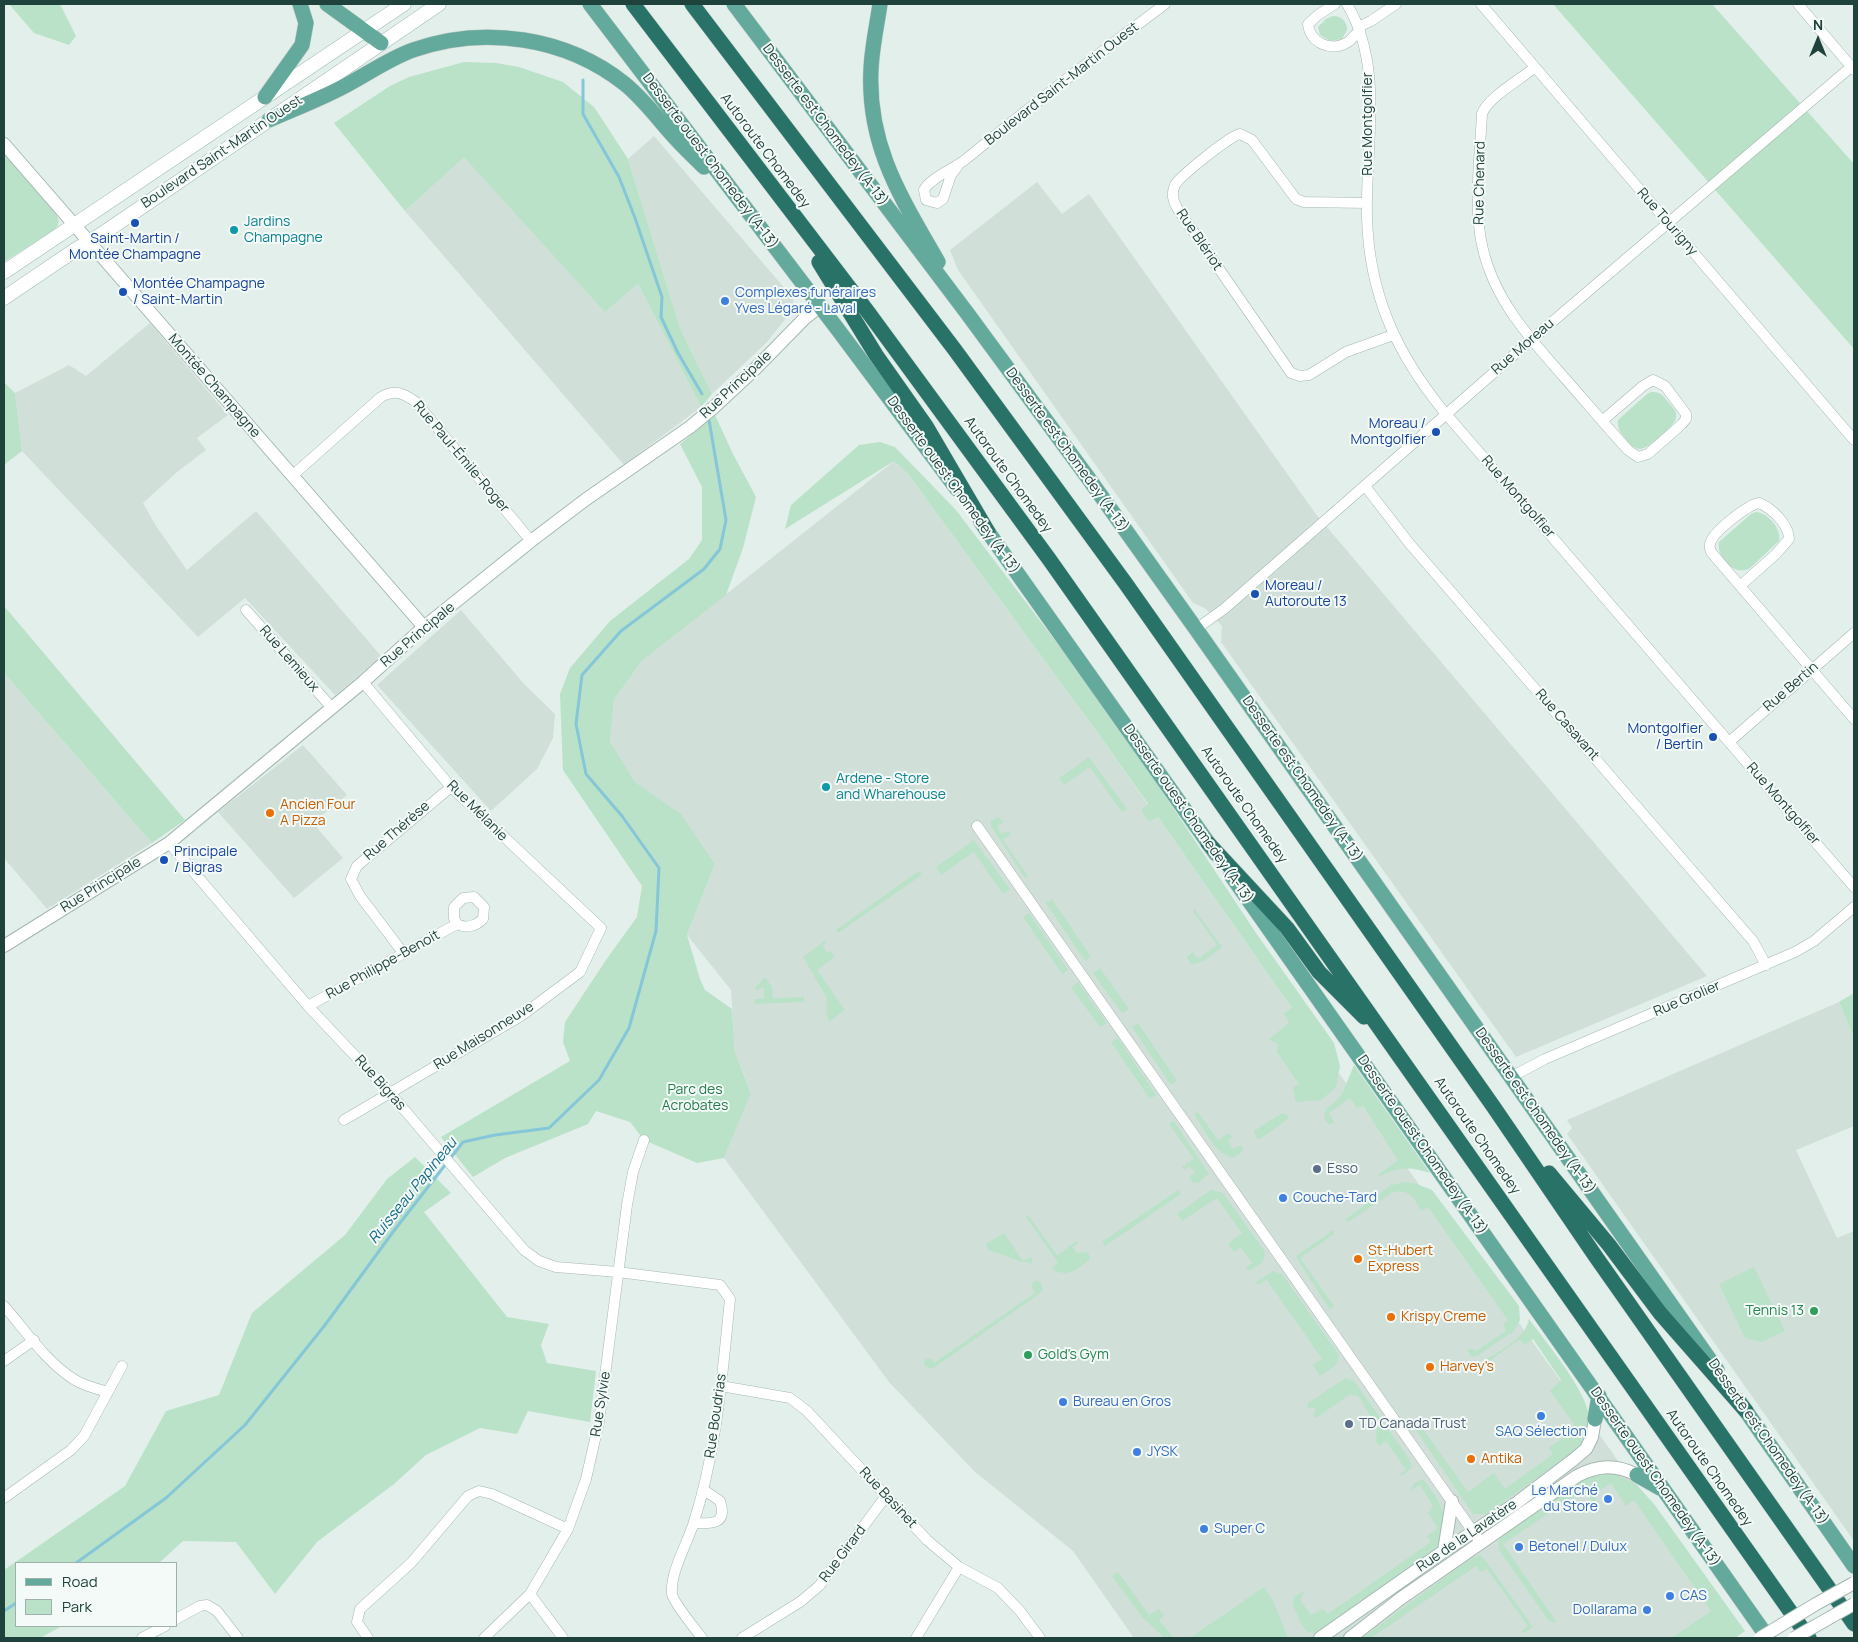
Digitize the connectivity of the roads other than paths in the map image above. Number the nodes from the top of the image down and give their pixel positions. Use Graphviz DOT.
graph roads {
  1 [pos="300,4"];
  2 [pos="327,4"];
  3 [pos="404,4"];
  4 [pos="439,4"];
  5 [pos="590,4"];
  6 [pos="633,4"];
  7 [pos="692,4"];
  8 [pos="734,4"];
  9 [pos="880,4"];
  10 [pos="1165,4"];
  11 [pos="1335,4"];
  12 [pos="1347,4"];
  13 [pos="1396,4"];
  14 [pos="1481,4"];
  15 [pos="1798,4"];
  16 [pos="1359,29"];
  17 [pos="364,31"];
  18 [pos="381,43"];
  19 [pos="1534,68"];
  20 [pos="1853,68"];
  21 [pos="265,97"];
  22 [pos="269,120"];
  23 [pos="4,144"];
  24 [pos="959,164"];
  25 [pos="778,194"];
  26 [pos="1367,204"];
  27 [pos="752,217"];
  28 [pos="1668,223"];
  29 [pos="74,225"];
  30 [pos="88,242"];
  31 [pos="4,272"];
  32 [pos="4,298"];
  33 [pos="820,306"];
  34 [pos="967,313"];
  35 [pos="1393,335"];
  36 [pos="1531,340"];
  37 [pos="1446,414"];
  38 [pos="1602,421"];
  39 [pos="1854,440"];
  40 [pos="292,476"];
  41 [pos="1365,486"];
  42 [pos="988,532"];
  43 [pos="531,540"];
  44 [pos="1740,586"];
  45 [pos="246,610"];
  46 [pos="424,628"];
  47 [pos="1196,629"];
  48 [pos="1854,633"];
  49 [pos="1812,670"];
  50 [pos="363,682"];
  51 [pos="332,708"];
  52 [pos="1854,718"];
  53 [pos="1729,742"];
  54 [pos="451,787"];
  55 [pos="977,826"];
  56 [pos="169,843"];
  57 [pos="1208,843"];
  58 [pos="1854,887"];
  59 [pos="1854,907"];
  60 [pos="457,924"];
  61 [pos="601,928"];
  62 [pos="4,946"];
  63 [pos="404,954"];
  64 [pos="1766,965"];
  65 [pos="308,1006"];
  66 [pos="1396,1050"];
  67 [pos="1511,1077"];
  68 [pos="390,1093"];
  69 [pos="1493,1106"];
  70 [pos="344,1120"];
  71 [pos="644,1140"];
  72 [pos="618,1272"];
  73 [pos="4,1306"];
  74 [pos="34,1340"];
  75 [pos="4,1361"];
  76 [pos="122,1366"];
  77 [pos="721,1386"];
  78 [pos="108,1392"];
  79 [pos="1598,1396"];
  80 [pos="1746,1411"];
  81 [pos="1595,1419"];
  82 [pos="1637,1475"];
  83 [pos="704,1490"];
  84 [pos="1663,1490"];
  85 [pos="886,1496"];
  86 [pos="4,1498"];
  87 [pos="1452,1501"];
  88 [pos="694,1524"];
  89 [pos="568,1530"];
  90 [pos="1474,1532"];
  91 [pos="1482,1543"];
  92 [pos="1444,1551"];
  93 [pos="1854,1566"];
  94 [pos="959,1567"];
  95 [pos="1854,1583"];
  96 [pos="530,1594"];
  97 [pos="1854,1604"];
  98 [pos="178,1618"];
  99 [pos="1854,1624"];
  100 [pos="163,1627"];
  101 [pos="142,1638"];
  102 [pos="238,1638"];
  103 [pos="368,1638"];
  104 [pos="484,1638"];
  105 [pos="562,1638"];
  106 [pos="702,1638"];
  107 [pos="742,1638"];
  108 [pos="916,1638"];
  109 [pos="1040,1638"];
  110 [pos="1320,1638"];
  111 [pos="1350,1638"];
  112 [pos="1760,1638"];
  113 [pos="1768,1638"];
  114 [pos="1794,1638"];
  115 [pos="1810,1638"];
  1 -- 21 [label="main road"];
  2 -- 17 [label="main road"];
  3 -- 17 [label="main road, Boulevard Saint-Martin Ouest"];
  4 -- 18 [label="main road, Boulevard Saint-Martin Ouest"];
  5 -- 27 [label="main road, Desserte ouest Chomedey (A-13)"];
  6 -- 25 [label="highway, Autoroute Chomedey"];
  7 -- 69 [label="highway, Autoroute Chomedey"];
  8 -- 34 [label="main road, Desserte est Chomedey (A-13)"];
  9 -- 34 [label="main road"];
  10 -- 24 [label="street, Boulevard Saint-Martin Ouest"];
  11 -- 16 [label="street"];
  12 -- 16 [label="street, Rue Montgolfier"];
  13 -- 16 [label="street"];
  14 -- 19 [label="street, Rue Tourigny"];
  15 -- 20 [label="street"];
  16 -- 26 [label="street, Rue Montgolfier"];
  17 -- 18 [label="main road"];
  17 -- 21 [label="main road, Boulevard Saint-Martin Ouest"];
  18 -- 22 [label="main road, Boulevard Saint-Martin Ouest"];
  19 -- 28 [label="street, Rue Tourigny"];
  19 -- 36 [label="street, Rue Chenard"];
  20 -- 28 [label="street, Rue Moreau"];
  21 -- 29 [label="main road, Boulevard Saint-Martin Ouest"];
  22 -- 27 [label="main road"];
  22 -- 30 [label="main road, Boulevard Saint-Martin Ouest"];
  23 -- 29 [label="street, Montée Champagne"];
  25 -- 42 [label="highway"];
  25 -- 66 [label="highway, Autoroute Chomedey"];
  26 -- 35 [label="street, Rue Montgolfier"];
  26 -- 35 [label="street, Rue Blériot"];
  27 -- 33 [label="main road, Desserte ouest Chomedey (A-13)"];
  28 -- 36 [label="street, Rue Moreau"];
  28 -- 39 [label="street, Rue Tourigny"];
  29 -- 30 [label="street, Montée Champagne"];
  29 -- 31 [label="main road, Boulevard Saint-Martin Ouest"];
  30 -- 32 [label="main road, Boulevard Saint-Martin Ouest"];
  30 -- 40 [label="street, Montée Champagne"];
  33 -- 42 [label="main road, Desserte ouest Chomedey (A-13)"];
  33 -- 43 [label="street, Rue Principale"];
  34 -- 47 [label="main road, Desserte est Chomedey (A-13)"];
  35 -- 37 [label="street, Rue Montgolfier"];
  36 -- 37 [label="street, Rue Moreau"];
  36 -- 38 [label="street, Rue Chenard"];
  37 -- 41 [label="street, Rue Moreau"];
  37 -- 53 [label="street, Rue Montgolfier"];
  38 -- 38 [label="street, Rue Chenard"];
  40 -- 43 [label="street, Rue Paul-Émile-Roger"];
  40 -- 46 [label="street, Montée Champagne"];
  41 -- 47 [label="street, Rue Moreau"];
  41 -- 64 [label="street, Rue Casavant"];
  42 -- 57 [label="main road, Desserte ouest Chomedey (A-13)"];
  43 -- 46 [label="street, Rue Principale"];
  44 -- 44 [label="street"];
  44 -- 49 [label="street"];
  45 -- 51 [label="street, Rue Lemieux"];
  46 -- 50 [label="street, Rue Principale"];
  47 -- 67 [label="main road, Desserte est Chomedey (A-13)"];
  48 -- 49 [label="street, Rue Bertin"];
  49 -- 52 [label="street"];
  49 -- 53 [label="street, Rue Bertin"];
  50 -- 51 [label="street, Rue Principale"];
  50 -- 54 [label="street, Rue Mélanie"];
  51 -- 56 [label="street, Rue Principale"];
  53 -- 58 [label="street, Rue Montgolfier"];
  54 -- 61 [label="street, Rue Mélanie"];
  54 -- 63 [label="street, Rue Thérèse"];
  55 -- 87 [label="street"];
  56 -- 62 [label="street, Rue Principale"];
  56 -- 65 [label="street, Rue Bigras"];
  57 -- 66 [label="highway"];
  57 -- 79 [label="main road, Desserte ouest Chomedey (A-13)"];
  59 -- 64 [label="street, Rue Grolier"];
  60 -- 63 [label="street, Rue Philippe-Benoit"];
  61 -- 68 [label="street, Rue Maisonneuve"];
  63 -- 65 [label="street, Rue Philippe-Benoit"];
  64 -- 67 [label="street, Rue Grolier"];
  65 -- 68 [label="street, Rue Bigras"];
  66 -- 115 [label="highway, Autoroute Chomedey"];
  67 -- 80 [label="main road, Desserte est Chomedey (A-13)"];
  68 -- 70 [label="street, Rue Maisonneuve"];
  68 -- 72 [label="street, Rue Bigras"];
  69 -- 80 [label="highway"];
  69 -- 99 [label="highway, Autoroute Chomedey"];
  71 -- 72 [label="street, Rue Sylvie"];
  72 -- 77 [label="street, Rue Boudrias"];
  72 -- 89 [label="street, Rue Sylvie"];
  73 -- 74 [label="street"];
  74 -- 75 [label="street"];
  74 -- 78 [label="street"];
  76 -- 78 [label="street"];
  77 -- 83 [label="street, Rue Boudrias"];
  77 -- 85 [label="street, Rue Basinet"];
  78 -- 86 [label="street"];
  79 -- 81 [label="main road"];
  79 -- 84 [label="main road, Desserte ouest Chomedey (A-13)"];
  80 -- 93 [label="main road, Desserte est Chomedey (A-13)"];
  81 -- 90 [label="street, Rue de la Lavatère"];
  82 -- 84 [label="main road"];
  82 -- 91 [label="street, Rue de la Lavatère"];
  83 -- 88 [label="street, Rue Boudrias"];
  83 -- 88 [label="street"];
  84 -- 113 [label="main road, Desserte ouest Chomedey (A-13)"];
  85 -- 94 [label="street, Rue Basinet"];
  85 -- 107 [label="street, Rue Girard"];
  87 -- 90 [label="street"];
  87 -- 92 [label="street"];
  88 -- 106 [label="street, Rue Boudrias"];
  89 -- 96 [label="street, Rue Sylvie"];
  89 -- 103 [label="street"];
  90 -- 91 [label="street"];
  90 -- 92 [label="street, Rue de la Lavatère"];
  91 -- 111 [label="street, Rue de la Lavatère"];
  92 -- 110 [label="street, Rue de la Lavatère"];
  94 -- 108 [label="street"];
  94 -- 109 [label="street, Rue Basinet"];
  95 -- 112 [label="street, bridge"];
  96 -- 104 [label="street, Rue Sylvie"];
  96 -- 105 [label="street"];
  97 -- 114 [label="street, bridge"];
  98 -- 102 [label="street"];
  100 -- 101 [label="street"];
}
